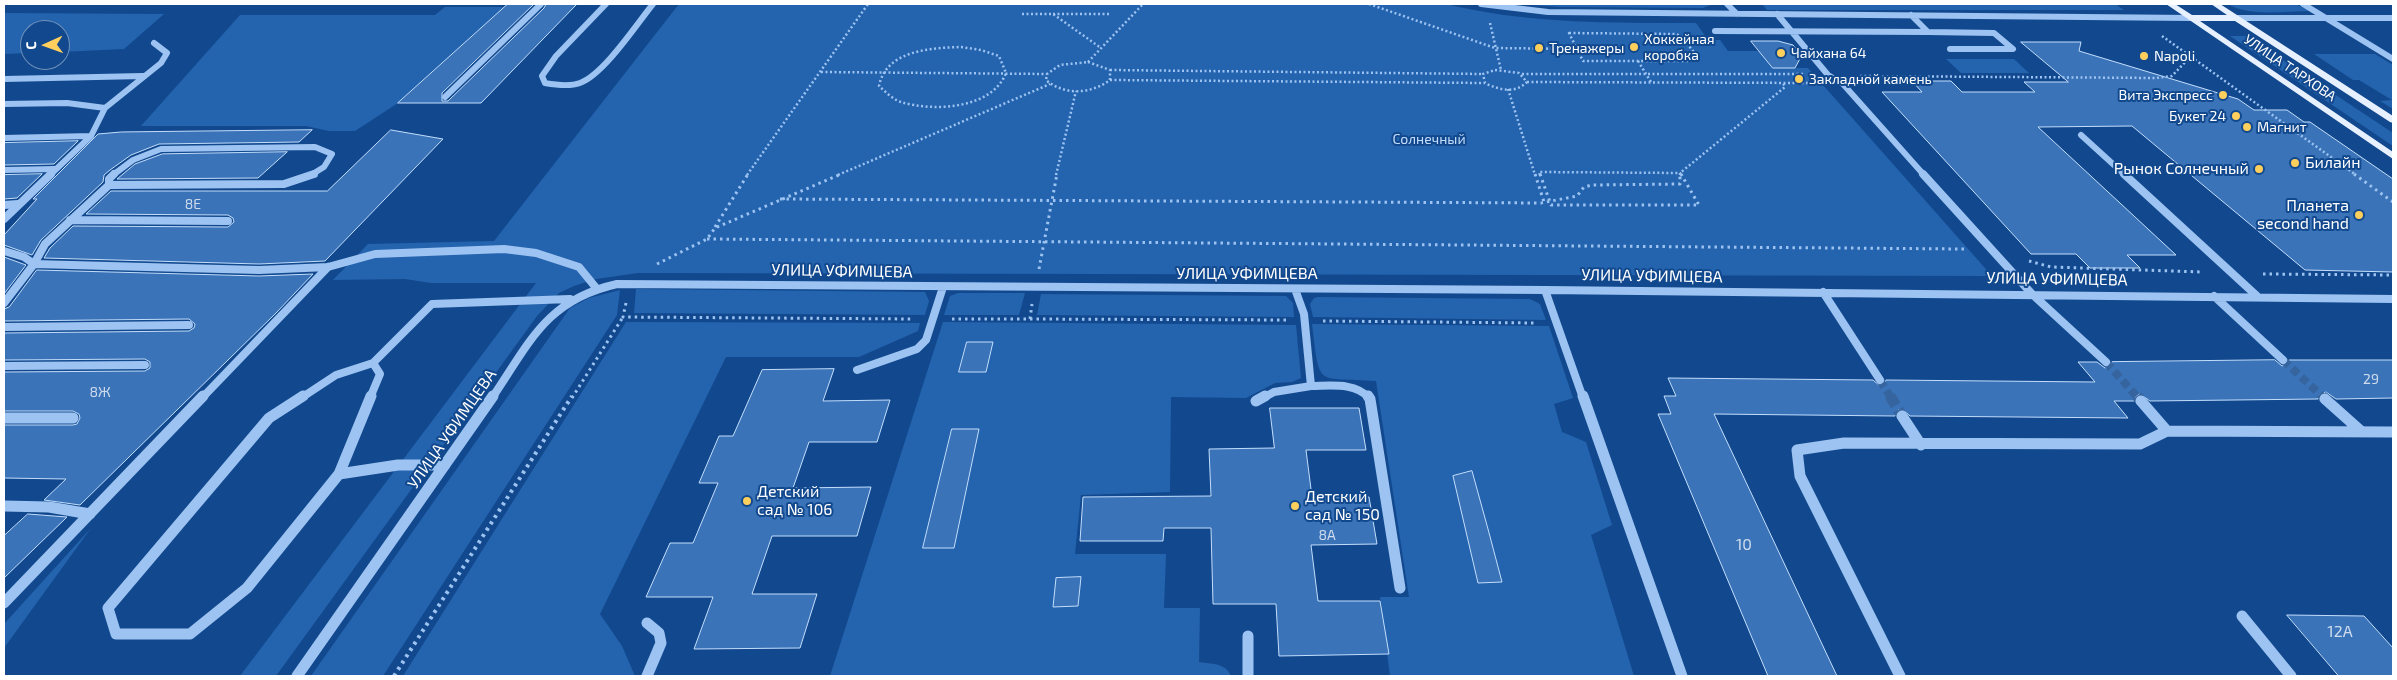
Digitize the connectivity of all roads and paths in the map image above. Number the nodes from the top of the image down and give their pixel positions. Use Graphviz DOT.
graph roads {
  1 [pos="542,4"];
  2 [pos="606,4"];
  3 [pos="654,4"];
  4 [pos="868,4"];
  5 [pos="1143,4"];
  6 [pos="1369,4"];
  7 [pos="1481,4"];
  8 [pos="1727,4"];
  9 [pos="2170,4"];
  10 [pos="2215,4"];
  11 [pos="2303,4"];
  12 [pos="1502,7"];
  13 [pos="1022,14"];
  14 [pos="1053,14"];
  15 [pos="1110,14"];
  16 [pos="1737,14"];
  17 [pos="1777,14"];
  18 [pos="1911,15"];
  19 [pos="2191,18"];
  20 [pos="2236,18"];
  21 [pos="2326,18"];
  22 [pos="2393,18"];
  23 [pos="1715,31"];
  24 [pos="1792,32"];
  25 [pos="1928,32"];
  26 [pos="2164,33"];
  27 [pos="154,43"];
  28 [pos="1102,48"];
  29 [pos="1495,48"];
  30 [pos="1950,48"];
  31 [pos="1578,49"];
  32 [pos="2191,56"];
  33 [pos="2393,59"];
  34 [pos="1638,61"];
  35 [pos="1088,62"];
  36 [pos="1110,70"];
  37 [pos="1501,70"];
  38 [pos="820,72"];
  39 [pos="883,72"];
  40 [pos="1006,73"];
  41 [pos="1047,74"];
  42 [pos="1483,74"];
  43 [pos="1522,74"];
  44 [pos="1646,74"];
  45 [pos="1755,74"];
  46 [pos="1828,75"];
  47 [pos="143,76"];
  48 [pos="4,79"];
  49 [pos="1110,80"];
  50 [pos="1527,82"];
  51 [pos="1485,83"];
  52 [pos="1651,83"];
  53 [pos="1763,83"];
  54 [pos="1782,83"];
  55 [pos="1050,84"];
  56 [pos="1842,84"];
  57 [pos="1508,89"];
  58 [pos="1076,91"];
  59 [pos="445,97"];
  60 [pos="4,104"];
  61 [pos="105,108"];
  62 [pos="2393,120"];
  63 [pos="2081,135"];
  64 [pos="91,136"];
  65 [pos="4,138"];
  66 [pos="2393,156"];
  67 [pos="55,169"];
  68 [pos="4,170"];
  69 [pos="1680,173"];
  70 [pos="109,185"];
  71 [pos="780,199"];
  72 [pos="1051,199"];
  73 [pos="1549,201"];
  74 [pos="1544,202"];
  75 [pos="2393,202"];
  76 [pos="18,204"];
  77 [pos="4,205"];
  78 [pos="4,219"];
  79 [pos="70,220"];
  80 [pos="228,221"];
  81 [pos="715,228"];
  82 [pos="707,239"];
  83 [pos="1044,240"];
  84 [pos="1989,249"];
  85 [pos="4,252"];
  86 [pos="2025,259"];
  87 [pos="34,264"];
  88 [pos="328,267"];
  89 [pos="1038,274"];
  90 [pos="2232,274"];
  91 [pos="2393,275"];
  92 [pos="634,284"];
  93 [pos="943,287"];
  94 [pos="596,289"];
  95 [pos="1295,289"];
  96 [pos="1545,290"];
  97 [pos="1823,292"];
  98 [pos="2032,294"];
  99 [pos="2214,296"];
  100 [pos="2258,297"];
  101 [pos="570,299"];
  102 [pos="1033,299"];
  103 [pos="2393,299"];
  104 [pos="4,303"];
  105 [pos="623,317"];
  106 [pos="934,319"];
  107 [pos="189,326"];
  108 [pos="4,327"];
  109 [pos="2283,360"];
  110 [pos="2106,362"];
  111 [pos="373,363"];
  112 [pos="145,365"];
  113 [pos="4,366"];
  114 [pos="857,370"];
  115 [pos="1880,380"];
  116 [pos="1310,386"];
  117 [pos="2325,399"];
  118 [pos="1256,401"];
  119 [pos="2141,401"];
  120 [pos="1902,416"];
  121 [pos="4,418"];
  122 [pos="73,418"];
  123 [pos="2168,431"];
  124 [pos="2362,432"];
  125 [pos="2393,432"];
  126 [pos="1921,444"];
  127 [pos="445,465"];
  128 [pos="339,474"];
  129 [pos="4,506"];
  130 [pos="90,514"];
  131 [pos="1400,588"];
  132 [pos="4,603"];
  133 [pos="2242,616"];
  134 [pos="647,623"];
  135 [pos="1248,636"];
  136 [pos="297,676"];
  137 [pos="394,676"];
  138 [pos="647,676"];
  139 [pos="1248,676"];
  140 [pos="1682,676"];
  141 [pos="1900,676"];
  142 [pos="2291,676"];
  1 -- 59 [label="street"];
  2 -- 3 [label="street"];
  4 -- 38 [label="path"];
  5 -- 28 [label="path"];
  6 -- 29 [label="path"];
  7 -- 12 [label="street"];
  8 -- 16 [label="street"];
  9 -- 19 [label="main road, УЛИЦА ТАРХОВА"];
  10 -- 20 [label="main road, УЛИЦА ТАРХОВА"];
  11 -- 21 [label="street"];
  12 -- 16 [label="street"];
  12 -- 29 [label="path"];
  13 -- 14 [label="path"];
  14 -- 15 [label="path"];
  14 -- 28 [label="path"];
  16 -- 17 [label="street"];
  17 -- 18 [label="street"];
  17 -- 24 [label="street"];
  18 -- 19 [label="street"];
  18 -- 25 [label="street"];
  19 -- 20 [label="main road"];
  19 -- 66 [label="main road, УЛИЦА ТАРХОВА"];
  20 -- 21 [label="street"];
  20 -- 62 [label="main road, УЛИЦА ТАРХОВА"];
  21 -- 22 [label="street"];
  21 -- 33 [label="street"];
  23 -- 24 [label="street"];
  24 -- 25 [label="street"];
  24 -- 46 [label="street"];
  25 -- 30 [label="street"];
  26 -- 32 [label="path"];
  27 -- 47 [label="street"];
  28 -- 35 [label="path"];
  29 -- 31 [label="path"];
  29 -- 37 [label="path"];
  31 -- 34 [label="path"];
  31 -- 34 [label="path"];
  32 -- 46 [label="path"];
  32 -- 75 [label="path"];
  34 -- 44 [label="path"];
  35 -- 36 [label="path"];
  35 -- 41 [label="path"];
  36 -- 42 [label="path"];
  36 -- 49 [label="path"];
  37 -- 42 [label="path"];
  37 -- 43 [label="path"];
  38 -- 39 [label="path"];
  38 -- 81 [label="path"];
  39 -- 40 [label="path"];
  39 -- 40 [label="path"];
  39 -- 40 [label="path"];
  40 -- 41 [label="path"];
  41 -- 55 [label="path"];
  42 -- 51 [label="path"];
  43 -- 44 [label="path"];
  43 -- 50 [label="path"];
  44 -- 45 [label="path"];
  44 -- 52 [label="path"];
  45 -- 46 [label="path"];
  45 -- 53 [label="path"];
  46 -- 56 [label="street"];
  47 -- 48 [label="street"];
  47 -- 61 [label="street"];
  49 -- 51 [label="path"];
  49 -- 58 [label="path"];
  50 -- 52 [label="path"];
  50 -- 57 [label="path"];
  51 -- 57 [label="path"];
  52 -- 53 [label="path"];
  53 -- 54 [label="path"];
  54 -- 56 [label="path"];
  54 -- 69 [label="path"];
  55 -- 58 [label="path"];
  55 -- 71 [label="path"];
  56 -- 84 [label="street"];
  57 -- 74 [label="path"];
  58 -- 72 [label="path"];
  60 -- 61 [label="street"];
  61 -- 64 [label="street"];
  63 -- 90 [label="street"];
  64 -- 65 [label="street"];
  64 -- 67 [label="street"];
  67 -- 68 [label="street"];
  67 -- 76 [label="street"];
  69 -- 73 [label="path"];
  69 -- 73 [label="path"];
  69 -- 73 [label="path"];
  70 -- 70 [label="street"];
  70 -- 79 [label="street"];
  71 -- 72 [label="path"];
  71 -- 81 [label="path"];
  72 -- 74 [label="path"];
  72 -- 83 [label="path"];
  73 -- 74 [label="path"];
  76 -- 77 [label="street"];
  76 -- 78 [label="street"];
  79 -- 80 [label="street"];
  79 -- 87 [label="street"];
  81 -- 82 [label="path"];
  82 -- 83 [label="path"];
  82 -- 92 [label="path"];
  83 -- 84 [label="path"];
  83 -- 89 [label="path"];
  84 -- 98 [label="street"];
  85 -- 87 [label="street"];
  86 -- 90 [label="path"];
  87 -- 88 [label="street"];
  87 -- 104 [label="street"];
  88 -- 94 [label="street"];
  88 -- 130 [label="street"];
  90 -- 91 [label="path"];
  90 -- 100 [label="street"];
  92 -- 93 [label="street, УЛИЦА УФИМЦЕВА"];
  92 -- 94 [label="street, УЛИЦА УФИМЦЕВА"];
  92 -- 105 [label="path"];
  93 -- 95 [label="street, УЛИЦА УФИМЦЕВА"];
  93 -- 106 [label="street"];
  94 -- 101 [label="street, УЛИЦА УФИМЦЕВА"];
  95 -- 96 [label="street, УЛИЦА УФИМЦЕВА"];
  95 -- 116 [label="street"];
  96 -- 97 [label="street, УЛИЦА УФИМЦЕВА"];
  96 -- 140 [label="street"];
  97 -- 98 [label="street, УЛИЦА УФИМЦЕВА"];
  97 -- 115 [label="street"];
  98 -- 99 [label="street, УЛИЦА УФИМЦЕВА"];
  98 -- 110 [label="street"];
  99 -- 100 [label="street, УЛИЦА УФИМЦЕВА"];
  99 -- 109 [label="street"];
  100 -- 103 [label="street, УЛИЦА УФИМЦЕВА"];
  101 -- 111 [label="street"];
  101 -- 127 [label="street, УЛИЦА УФИМЦЕВА"];
  102 -- 106 [label="path"];
  105 -- 106 [label="path"];
  105 -- 137 [label="path"];
  106 -- 114 [label="street"];
  107 -- 108 [label="street"];
  111 -- 128 [label="street"];
  111 -- 128 [label="street"];
  112 -- 113 [label="street"];
  116 -- 118 [label="street"];
  116 -- 131 [label="street"];
  117 -- 124 [label="street"];
  119 -- 123 [label="street"];
  120 -- 126 [label="street"];
  121 -- 122 [label="street"];
  123 -- 124 [label="street"];
  123 -- 126 [label="street"];
  124 -- 125 [label="street"];
  126 -- 141 [label="street"];
  127 -- 128 [label="street"];
  127 -- 136 [label="street, УЛИЦА УФИМЦЕВА"];
  129 -- 130 [label="street"];
  130 -- 132 [label="street"];
  133 -- 142 [label="street"];
  134 -- 138 [label="street"];
  135 -- 139 [label="street"];
}
